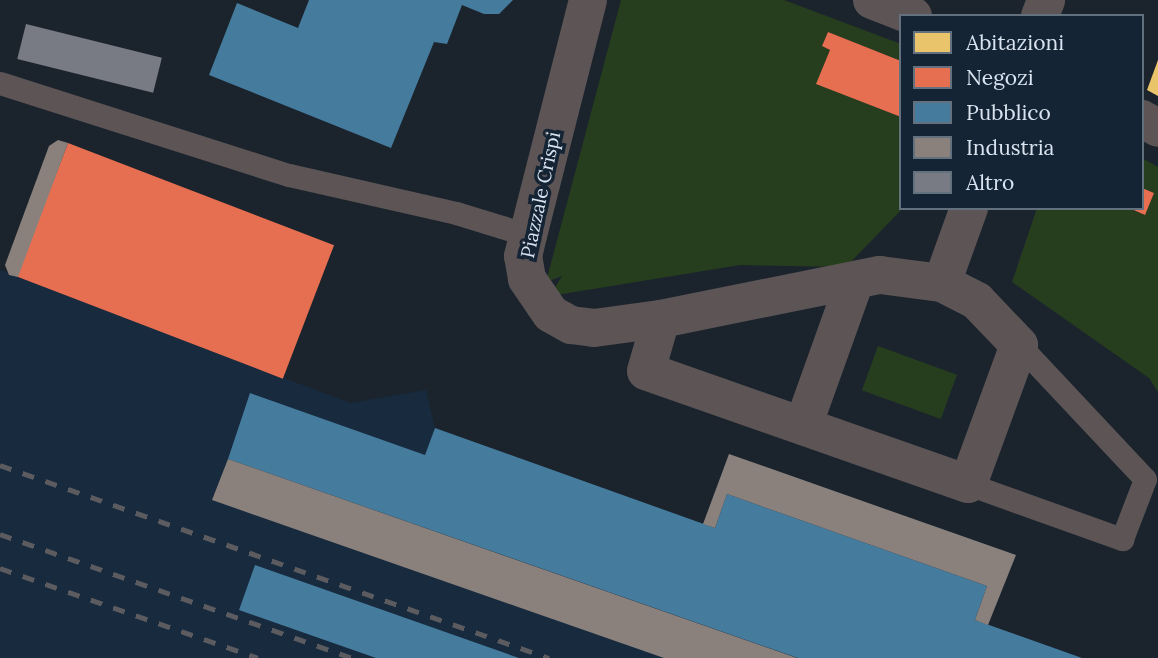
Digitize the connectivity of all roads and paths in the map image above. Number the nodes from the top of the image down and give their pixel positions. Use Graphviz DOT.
graph roads {
  1 [pos="587,0"];
  2 [pos="872,0"];
  3 [pos="908,14"];
  4 [pos="0,83"];
  5 [pos="968,210"];
  6 [pos="528,235"];
  7 [pos="855,281"];
  8 [pos="942,283"];
  9 [pos="662,319"];
  10 [pos="1018,345"];
  11 [pos="803,426"];
  12 [pos="968,484"];
  1 -- 6 [label="street, Piazzale Crispi"];
  2 -- 3 [label="street"];
  4 -- 6 [label="lane"];
  5 -- 8 [label="street"];
  6 -- 9 [label="street, Piazzale Crispi"];
  7 -- 8 [label="street, Piazzale Crispi"];
  7 -- 9 [label="street, Piazzale Crispi"];
  7 -- 11 [label="street"];
  8 -- 10 [label="street, Piazzale Crispi"];
  9 -- 11 [label="street"];
  10 -- 12 [label="street"];
  10 -- 12 [label="lane"];
  11 -- 12 [label="street"];
}
